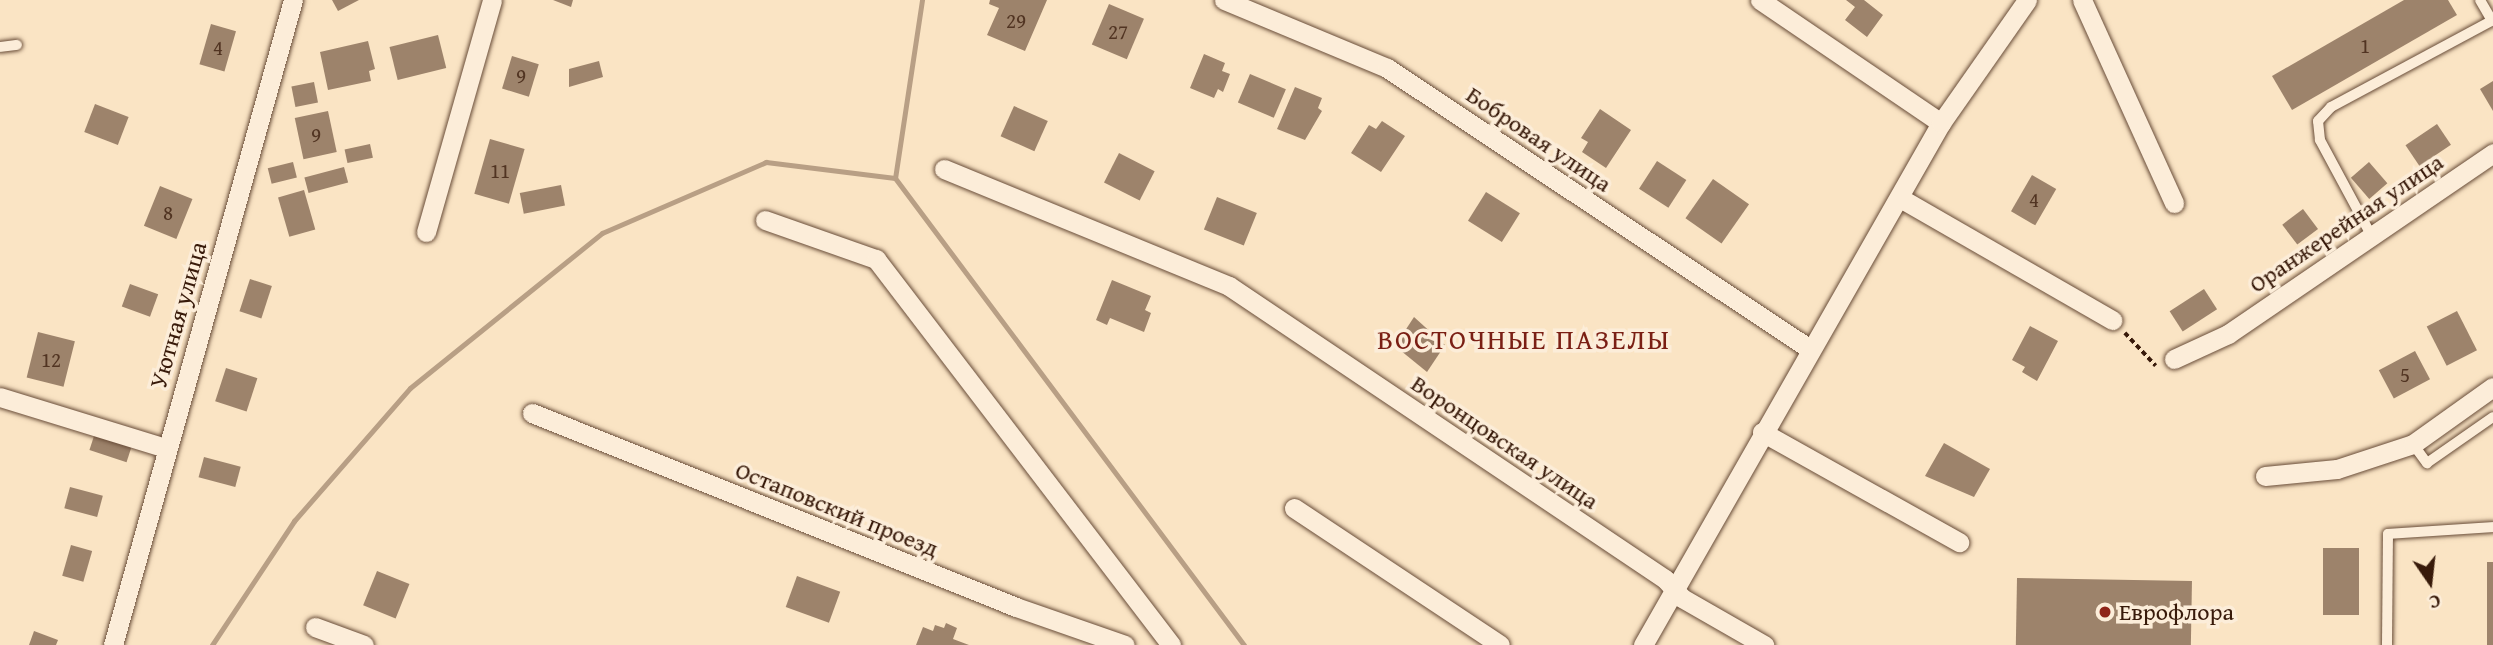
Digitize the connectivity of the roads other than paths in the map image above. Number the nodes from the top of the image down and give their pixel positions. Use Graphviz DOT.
graph roads {
  1 [pos="293,0"];
  2 [pos="492,0"];
  3 [pos="1224,0"];
  4 [pos="1760,0"];
  5 [pos="2027,0"];
  6 [pos="2082,0"];
  7 [pos="2480,0"];
  8 [pos="2492,20"];
  9 [pos="17,45"];
  10 [pos="0,47"];
  11 [pos="1941,123"];
  12 [pos="2493,153"];
  13 [pos="944,169"];
  14 [pos="1900,198"];
  15 [pos="2174,203"];
  16 [pos="765,220"];
  17 [pos="426,232"];
  18 [pos="2370,233"];
  19 [pos="2112,320"];
  20 [pos="1810,349"];
  21 [pos="2174,359"];
  22 [pos="2493,387"];
  23 [pos="0,397"];
  24 [pos="532,413"];
  25 [pos="2493,417"];
  26 [pos="1762,432"];
  27 [pos="2413,444"];
  28 [pos="166,448"];
  29 [pos="2264,476"];
  30 [pos="1294,508"];
  31 [pos="2493,527"];
  32 [pos="1959,542"];
  33 [pos="1676,592"];
  34 [pos="315,627"];
  35 [pos="113,645"];
  36 [pos="364,645"];
  37 [pos="1125,645"];
  38 [pos="1171,645"];
  39 [pos="1500,645"];
  40 [pos="1643,645"];
  41 [pos="1764,645"];
  42 [pos="2387,645"];
  1 -- 28 [label="street, Уютная улица"];
  2 -- 17 [label="street"];
  3 -- 20 [label="street, Бобровая улица"];
  4 -- 11 [label="street"];
  5 -- 11 [label="street"];
  6 -- 15 [label="street"];
  7 -- 8 [label="lane"];
  8 -- 18 [label="lane"];
  9 -- 10 [label="lane"];
  11 -- 14 [label="street"];
  12 -- 18 [label="street, Оранжерейная улица"];
  13 -- 33 [label="street, Воронцовская улица"];
  14 -- 19 [label="street"];
  14 -- 20 [label="street"];
  16 -- 38 [label="street"];
  18 -- 21 [label="street, Оранжерейная улица"];
  20 -- 26 [label="street"];
  22 -- 27 [label="street"];
  23 -- 28 [label="street"];
  24 -- 37 [label="street, Остаповский проезд"];
  25 -- 27 [label="lane"];
  26 -- 32 [label="street"];
  26 -- 33 [label="street"];
  27 -- 29 [label="street"];
  28 -- 35 [label="street, Уютная улица"];
  30 -- 39 [label="street"];
  31 -- 42 [label="lane"];
  33 -- 40 [label="street"];
  33 -- 41 [label="street, Воронцовская улица"];
  34 -- 36 [label="street"];
}
